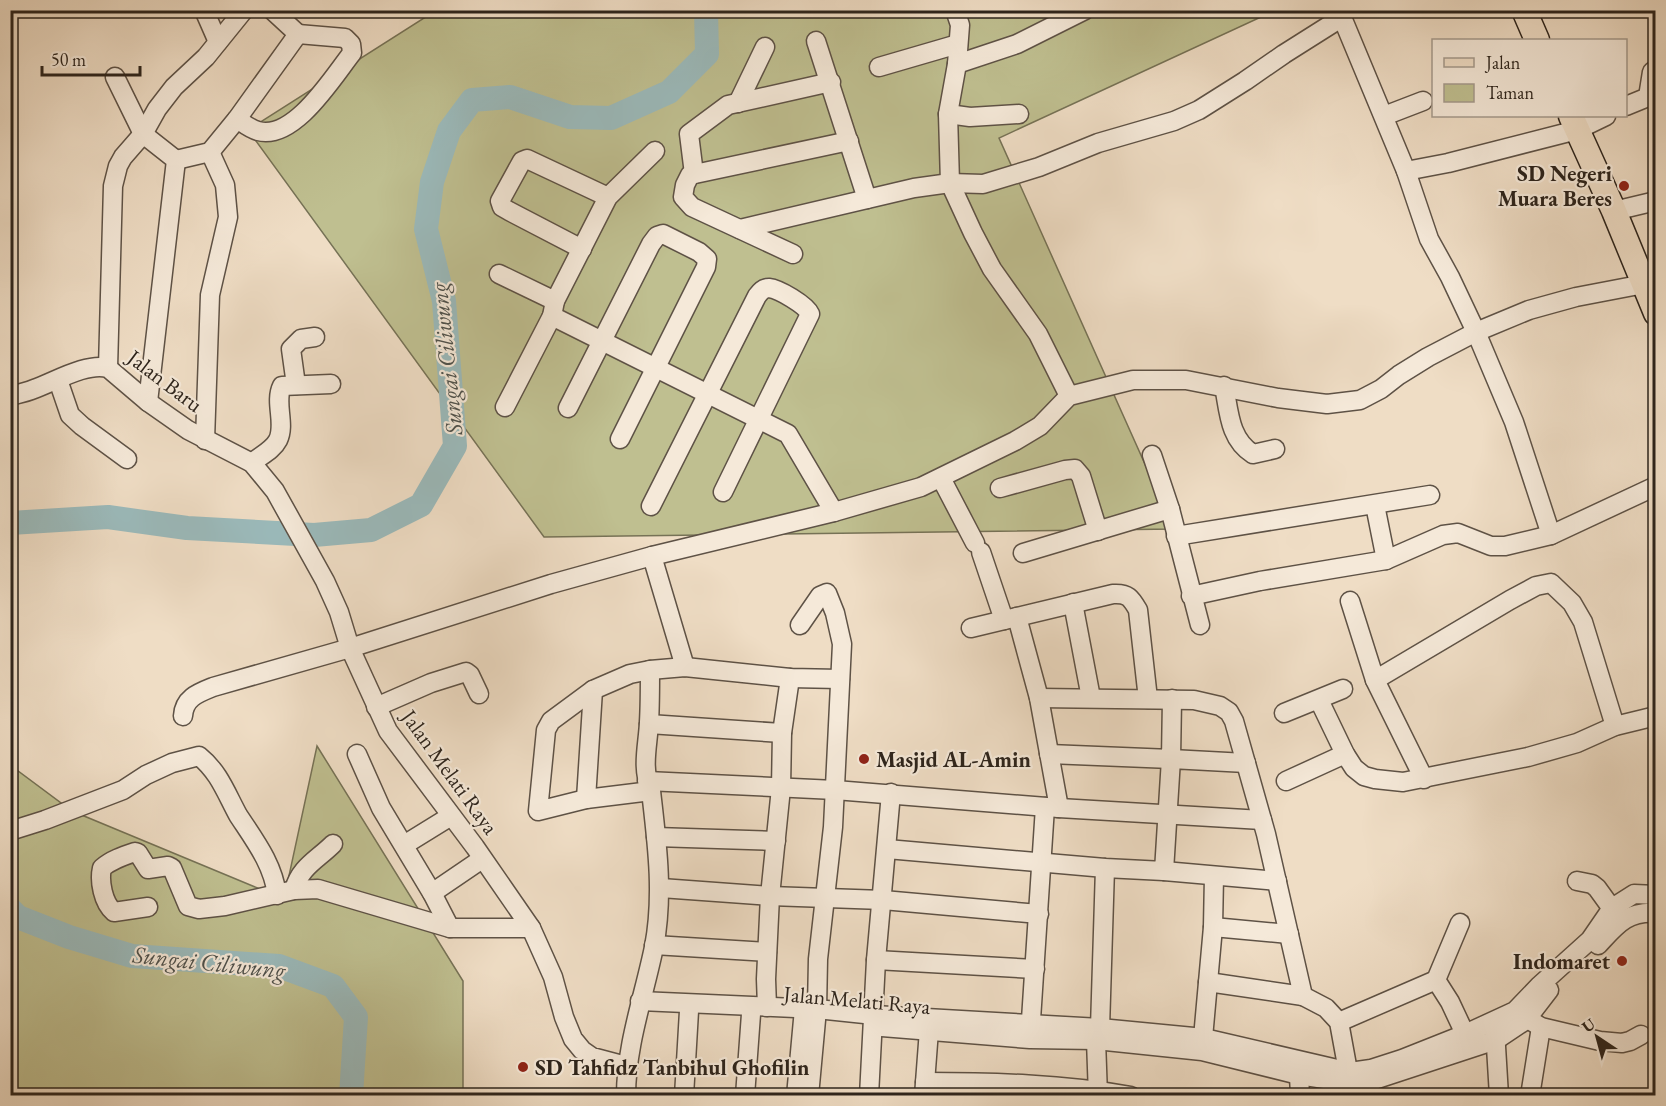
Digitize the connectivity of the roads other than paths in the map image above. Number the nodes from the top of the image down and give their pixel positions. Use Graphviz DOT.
graph roads {
  1 [pos="204,10"];
  2 [pos="272,10"];
  3 [pos="955,10"];
  4 [pos="1085,10"];
  5 [pos="1524,10"];
  6 [pos="1340,14"];
  7 [pos="240,15"];
  8 [pos="298,34"];
  9 [pos="1537,39"];
  10 [pos="816,40"];
  11 [pos="218,42"];
  12 [pos="958,44"];
  13 [pos="765,47"];
  14 [pos="957,64"];
  15 [pos="879,67"];
  16 [pos="1656,69"];
  17 [pos="115,77"];
  18 [pos="831,82"];
  19 [pos="1424,100"];
  20 [pos="738,102"];
  21 [pos="1652,103"];
  22 [pos="1627,106"];
  23 [pos="948,114"];
  24 [pos="1019,114"];
  25 [pos="1384,116"];
  26 [pos="1601,117"];
  27 [pos="237,119"];
  28 [pos="1574,123"];
  29 [pos="143,134"];
  30 [pos="849,141"];
  31 [pos="655,151"];
  32 [pos="210,153"];
  33 [pos="176,160"];
  34 [pos="1406,171"];
  35 [pos="694,174"];
  36 [pos="950,183"];
  37 [pos="608,197"];
  38 [pos="867,199"];
  39 [pos="1656,201"];
  40 [pos="1614,211"];
  41 [pos="740,229"];
  42 [pos="582,249"];
  43 [pos="793,254"];
  44 [pos="499,274"];
  45 [pos="1644,284"];
  46 [pos="554,309"];
  47 [pos="1656,313"];
  48 [pos="288,328"];
  49 [pos="1476,332"];
  50 [pos="315,337"];
  51 [pos="603,341"];
  52 [pos="291,349"];
  53 [pos="656,367"];
  54 [pos="108,368"];
  55 [pos="58,381"];
  56 [pos="331,384"];
  57 [pos="296,385"];
  58 [pos="1224,386"];
  59 [pos="708,393"];
  60 [pos="10,396"];
  61 [pos="1069,396"];
  62 [pos="148,402"];
  63 [pos="505,407"];
  64 [pos="568,408"];
  65 [pos="758,418"];
  66 [pos="620,439"];
  67 [pos="205,440"];
  68 [pos="1275,449"];
  69 [pos="1152,455"];
  70 [pos="127,459"];
  71 [pos="252,463"];
  72 [pos="940,478"];
  73 [pos="1656,486"];
  74 [pos="1000,488"];
  75 [pos="723,492"];
  76 [pos="1430,495"];
  77 [pos="1375,505"];
  78 [pos="651,506"];
  79 [pos="1170,509"];
  80 [pos="834,512"];
  81 [pos="1098,531"];
  82 [pos="1176,536"];
  83 [pos="1551,536"];
  84 [pos="1023,553"];
  85 [pos="652,556"];
  86 [pos="1386,560"];
  87 [pos="325,580"];
  88 [pos="1191,596"];
  89 [pos="1350,601"];
  90 [pos="1073,603"];
  91 [pos="1010,618"];
  92 [pos="800,625"];
  93 [pos="1200,625"];
  94 [pos="971,628"];
  95 [pos="350,648"];
  96 [pos="686,667"];
  97 [pos="650,670"];
  98 [pos="790,678"];
  99 [pos="840,680"];
  100 [pos="1376,680"];
  101 [pos="1343,689"];
  102 [pos="592,690"];
  103 [pos="479,694"];
  104 [pos="1039,698"];
  105 [pos="1091,698"];
  106 [pos="1148,699"];
  107 [pos="1172,699"];
  108 [pos="1319,700"];
  109 [pos="376,707"];
  110 [pos="1284,714"];
  111 [pos="183,716"];
  112 [pos="1656,716"];
  113 [pos="649,724"];
  114 [pos="1615,726"];
  115 [pos="782,733"];
  116 [pos="357,754"];
  117 [pos="1049,754"];
  118 [pos="1345,754"];
  119 [pos="1171,759"];
  120 [pos="1246,763"];
  121 [pos="1424,779"];
  122 [pos="1286,781"];
  123 [pos="649,786"];
  124 [pos="781,788"];
  125 [pos="835,790"];
  126 [pos="891,794"];
  127 [pos="586,799"];
  128 [pos="1052,807"];
  129 [pos="1167,815"];
  130 [pos="451,816"];
  131 [pos="1262,820"];
  132 [pos="12,831"];
  133 [pos="656,837"];
  134 [pos="776,841"];
  135 [pos="333,844"];
  136 [pos="404,845"];
  137 [pos="887,849"];
  138 [pos="482,859"];
  139 [pos="1043,861"];
  140 [pos="1104,868"];
  141 [pos="1164,871"];
  142 [pos="1214,876"];
  143 [pos="1277,881"];
  144 [pos="1577,881"];
  145 [pos="661,888"];
  146 [pos="285,892"];
  147 [pos="432,893"];
  148 [pos="1656,895"];
  149 [pos="770,896"];
  150 [pos="825,898"];
  151 [pos="883,900"];
  152 [pos="148,907"];
  153 [pos="1656,913"];
  154 [pos="1039,914"];
  155 [pos="1616,914"];
  156 [pos="1460,923"];
  157 [pos="1213,927"];
  158 [pos="450,928"];
  159 [pos="531,928"];
  160 [pos="1289,934"];
  161 [pos="654,945"];
  162 [pos="767,952"];
  163 [pos="876,960"];
  164 [pos="1035,969"];
  165 [pos="1436,980"];
  166 [pos="1208,982"];
  167 [pos="1303,996"];
  168 [pos="640,1005"];
  169 [pos="689,1011"];
  170 [pos="759,1011"];
  171 [pos="810,1014"];
  172 [pos="1527,1019"];
  173 [pos="874,1020"];
  174 [pos="1339,1022"];
  175 [pos="929,1030"];
  176 [pos="1031,1031"];
  177 [pos="1495,1031"];
  178 [pos="1098,1034"];
  179 [pos="1465,1035"];
  180 [pos="1641,1035"];
  181 [pos="1203,1045"];
  182 [pos="626,1066"];
  183 [pos="1299,1075"];
  184 [pos="1350,1084"];
  185 [pos="1376,1087"];
  186 [pos="925,1089"];
  187 [pos="975,1089"];
  188 [pos="1097,1093"];
  189 [pos="626,1095"];
  190 [pos="684,1095"];
  191 [pos="745,1095"];
  192 [pos="796,1095"];
  193 [pos="810,1095"];
  194 [pos="868,1095"];
  195 [pos="1131,1095"];
  196 [pos="1299,1095"];
  197 [pos="1499,1095"];
  198 [pos="1530,1095"];
  1 -- 11 [label="street"];
  2 -- 8 [label="street"];
  3 -- 12 [label="street"];
  4 -- 14 [label="street"];
  5 -- 9 [label="main road"];
  6 -- 25 [label="street"];
  6 -- 36 [label="street"];
  7 -- 11 [label="street"];
  8 -- 27 [label="street"];
  8 -- 27 [label="street"];
  10 -- 18 [label="street"];
  11 -- 29 [label="street"];
  12 -- 14 [label="street"];
  12 -- 15 [label="street"];
  13 -- 20 [label="street"];
  14 -- 23 [label="street"];
  16 -- 21 [label="street"];
  17 -- 29 [label="street"];
  18 -- 20 [label="street"];
  18 -- 30 [label="street"];
  19 -- 25 [label="street"];
  20 -- 35 [label="street"];
  21 -- 22 [label="street"];
  23 -- 24 [label="street"];
  23 -- 36 [label="street"];
  25 -- 34 [label="street"];
  26 -- 28 [label="street"];
  27 -- 32 [label="street"];
  28 -- 34 [label="street"];
  28 -- 40 [label="main road"];
  29 -- 33 [label="street"];
  29 -- 54 [label="street"];
  30 -- 35 [label="street"];
  30 -- 38 [label="street"];
  31 -- 37 [label="street"];
  32 -- 33 [label="street"];
  32 -- 67 [label="street"];
  33 -- 62 [label="street"];
  34 -- 49 [label="street"];
  35 -- 41 [label="street"];
  36 -- 38 [label="street"];
  36 -- 61 [label="street"];
  37 -- 42 [label="street"];
  37 -- 42 [label="street"];
  38 -- 41 [label="street"];
  39 -- 40 [label="street"];
  40 -- 45 [label="main road"];
  41 -- 43 [label="street"];
  42 -- 46 [label="street"];
  44 -- 46 [label="street"];
  45 -- 47 [label="main road"];
  45 -- 49 [label="street"];
  46 -- 51 [label="street"];
  46 -- 63 [label="street"];
  48 -- 52 [label="street"];
  49 -- 58 [label="street"];
  49 -- 83 [label="street"];
  50 -- 52 [label="street"];
  51 -- 53 [label="street"];
  51 -- 53 [label="street"];
  51 -- 64 [label="street"];
  52 -- 57 [label="street"];
  53 -- 59 [label="street"];
  53 -- 66 [label="street"];
  54 -- 55 [label="street, Jalan Baru"];
  54 -- 62 [label="street, Jalan Baru"];
  55 -- 60 [label="street, Jalan Baru"];
  55 -- 70 [label="street"];
  56 -- 57 [label="street"];
  57 -- 71 [label="street"];
  58 -- 61 [label="street"];
  58 -- 68 [label="street"];
  59 -- 65 [label="street"];
  59 -- 65 [label="street"];
  59 -- 78 [label="street"];
  61 -- 72 [label="street"];
  62 -- 67 [label="street, Jalan Baru"];
  65 -- 75 [label="street"];
  65 -- 80 [label="street"];
  67 -- 71 [label="street, Jalan Baru"];
  69 -- 79 [label="street"];
  71 -- 87 [label="street, Jalan Baru"];
  72 -- 80 [label="street"];
  72 -- 91 [label="street"];
  73 -- 83 [label="street"];
  74 -- 81 [label="street"];
  76 -- 77 [label="street"];
  77 -- 82 [label="street"];
  77 -- 86 [label="street"];
  79 -- 81 [label="street"];
  79 -- 82 [label="street"];
  80 -- 85 [label="street"];
  81 -- 84 [label="street"];
  82 -- 88 [label="street"];
  83 -- 86 [label="street"];
  85 -- 95 [label="street"];
  85 -- 96 [label="street"];
  86 -- 88 [label="street"];
  87 -- 95 [label="street, Jalan Melati Raya"];
  88 -- 93 [label="street"];
  89 -- 100 [label="street"];
  90 -- 91 [label="street"];
  90 -- 105 [label="street"];
  90 -- 106 [label="street"];
  91 -- 94 [label="street"];
  91 -- 104 [label="street"];
  92 -- 99 [label="street"];
  95 -- 109 [label="street, Jalan Melati Raya"];
  95 -- 111 [label="street"];
  96 -- 97 [label="street"];
  96 -- 98 [label="street"];
  97 -- 102 [label="street"];
  97 -- 113 [label="street"];
  98 -- 99 [label="street"];
  98 -- 115 [label="street"];
  99 -- 125 [label="street"];
  100 -- 114 [label="street"];
  100 -- 121 [label="street"];
  101 -- 108 [label="street"];
  102 -- 127 [label="street"];
  102 -- 127 [label="street"];
  103 -- 109 [label="street"];
  104 -- 105 [label="street"];
  104 -- 117 [label="street"];
  105 -- 106 [label="street"];
  106 -- 107 [label="street"];
  107 -- 119 [label="street"];
  107 -- 120 [label="street"];
  108 -- 110 [label="street"];
  108 -- 118 [label="street"];
  109 -- 130 [label="street, Jalan Melati Raya"];
  112 -- 114 [label="street"];
  113 -- 115 [label="street"];
  113 -- 123 [label="street"];
  114 -- 121 [label="street"];
  115 -- 124 [label="street"];
  116 -- 136 [label="street"];
  117 -- 119 [label="street"];
  117 -- 128 [label="street"];
  118 -- 121 [label="street"];
  118 -- 122 [label="street"];
  119 -- 120 [label="street"];
  119 -- 129 [label="street"];
  120 -- 131 [label="street"];
  123 -- 124 [label="street"];
  123 -- 127 [label="street"];
  123 -- 133 [label="street"];
  124 -- 125 [label="street"];
  124 -- 134 [label="street"];
  125 -- 126 [label="street"];
  125 -- 150 [label="street"];
  126 -- 128 [label="street"];
  126 -- 137 [label="street"];
  128 -- 129 [label="street"];
  128 -- 139 [label="street"];
  129 -- 131 [label="street"];
  129 -- 141 [label="street"];
  130 -- 136 [label="street"];
  130 -- 138 [label="street, Jalan Melati Raya"];
  131 -- 143 [label="street"];
  132 -- 146 [label="street"];
  133 -- 134 [label="street"];
  133 -- 145 [label="street"];
  134 -- 149 [label="street"];
  135 -- 146 [label="street"];
  136 -- 147 [label="street"];
  137 -- 139 [label="street"];
  137 -- 151 [label="street"];
  138 -- 147 [label="street"];
  138 -- 159 [label="street, Jalan Melati Raya"];
  139 -- 140 [label="street"];
  139 -- 154 [label="street"];
  140 -- 141 [label="street"];
  140 -- 178 [label="street"];
  141 -- 142 [label="street"];
  142 -- 143 [label="street"];
  142 -- 157 [label="street"];
  143 -- 160 [label="street"];
  144 -- 155 [label="street"];
  145 -- 149 [label="street"];
  145 -- 161 [label="street"];
  146 -- 152 [label="street"];
  146 -- 158 [label="street"];
  147 -- 158 [label="street"];
  148 -- 155 [label="street, Jalan Melati Raya"];
  149 -- 150 [label="street"];
  149 -- 162 [label="street"];
  150 -- 151 [label="street"];
  150 -- 171 [label="street"];
  151 -- 154 [label="street"];
  151 -- 163 [label="street"];
  153 -- 155 [label="street"];
  154 -- 164 [label="street"];
  155 -- 172 [label="street, Jalan Melati Raya"];
  156 -- 165 [label="street"];
  157 -- 160 [label="street"];
  157 -- 166 [label="street"];
  158 -- 159 [label="street"];
  159 -- 182 [label="street, Jalan Melati Raya"];
  160 -- 167 [label="street"];
  161 -- 162 [label="street"];
  161 -- 168 [label="street"];
  162 -- 170 [label="street"];
  163 -- 164 [label="street"];
  163 -- 173 [label="street"];
  164 -- 176 [label="street"];
  165 -- 174 [label="street"];
  165 -- 179 [label="street"];
  166 -- 167 [label="street"];
  166 -- 181 [label="street"];
  167 -- 174 [label="street"];
  168 -- 169 [label="street, Jalan Melati Raya"];
  168 -- 170 [label="street, Jalan Melati Raya"];
  168 -- 182 [label="street"];
  169 -- 170 [label="street, Jalan Melati Raya"];
  169 -- 190 [label="street"];
  170 -- 171 [label="street, Jalan Melati Raya"];
  170 -- 191 [label="street"];
  171 -- 173 [label="street, Jalan Melati Raya"];
  171 -- 192 [label="street"];
  171 -- 193 [label="street"];
  172 -- 177 [label="street, Jalan Melati Raya"];
  172 -- 180 [label="street"];
  172 -- 198 [label="street"];
  173 -- 175 [label="street, Jalan Melati Raya"];
  173 -- 176 [label="street, Jalan Melati Raya"];
  173 -- 194 [label="street"];
  174 -- 184 [label="street"];
  175 -- 176 [label="street, Jalan Melati Raya"];
  175 -- 186 [label="street"];
  176 -- 178 [label="street, Jalan Melati Raya"];
  177 -- 179 [label="street, Jalan Melati Raya"];
  177 -- 185 [label="street, Jalan Melati Raya"];
  177 -- 197 [label="street"];
  178 -- 181 [label="street, Jalan Melati Raya"];
  178 -- 188 [label="street"];
  179 -- 184 [label="street, Jalan Melati Raya"];
  181 -- 183 [label="street, Jalan Melati Raya"];
  181 -- 184 [label="street, Jalan Melati Raya"];
  182 -- 189 [label="street"];
  183 -- 184 [label="street, Jalan Melati Raya"];
  183 -- 196 [label="street"];
  184 -- 185 [label="street, Jalan Melati Raya"];
  186 -- 187 [label="street"];
  187 -- 188 [label="street"];
  188 -- 195 [label="street"];
}
